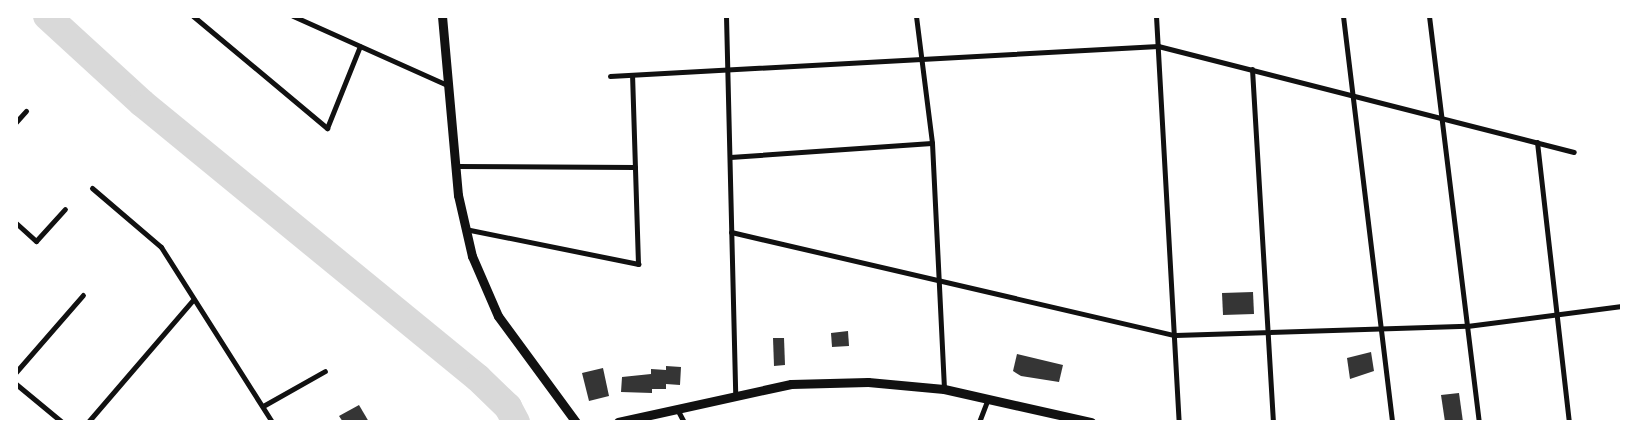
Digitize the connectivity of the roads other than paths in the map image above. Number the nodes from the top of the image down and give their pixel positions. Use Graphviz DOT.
graph roads {
  1 [pos="193,16"];
  2 [pos="293,16"];
  3 [pos="442,16"];
  4 [pos="726,16"];
  5 [pos="916,16"];
  6 [pos="1156,16"];
  7 [pos="1343,16"];
  8 [pos="1429,16"];
  9 [pos="360,46"];
  10 [pos="1158,46"];
  11 [pos="918,59"];
  12 [pos="1252,69"];
  13 [pos="728,70"];
  14 [pos="632,75"];
  15 [pos="610,76"];
  16 [pos="445,84"];
  17 [pos="1353,93"];
  18 [pos="26,112"];
  19 [pos="1442,117"];
  20 [pos="16,122"];
  21 [pos="1537,142"];
  22 [pos="932,143"];
  23 [pos="1574,152"];
  24 [pos="730,157"];
  25 [pos="456,166"];
  26 [pos="635,167"];
  27 [pos="92,188"];
  28 [pos="65,209"];
  29 [pos="16,224"];
  30 [pos="464,229"];
  31 [pos="731,232"];
  32 [pos="939,284"];
  33 [pos="83,295"];
  34 [pos="192,301"];
  35 [pos="1622,306"];
  36 [pos="1556,315"];
  37 [pos="1466,326"];
  38 [pos="1268,330"];
  39 [pos="1379,331"];
  40 [pos="1175,335"];
  41 [pos="325,370"];
  42 [pos="16,372"];
  43 [pos="16,384"];
  44 [pos="944,389"];
  45 [pos="735,393"];
  46 [pos="988,398"];
  47 [pos="263,406"];
  48 [pos="676,407"];
  49 [pos="62,422"];
  50 [pos="88,422"];
  51 [pos="272,422"];
  52 [pos="576,422"];
  53 [pos="618,422"];
  54 [pos="684,422"];
  55 [pos="979,422"];
  56 [pos="1091,422"];
  57 [pos="1179,422"];
  58 [pos="1273,422"];
  59 [pos="1392,422"];
  60 [pos="1479,422"];
  61 [pos="1569,422"];
  1 -- 9 [label="street"];
  2 -- 9 [label="street"];
  3 -- 16 [label="street"];
  4 -- 13 [label="street"];
  5 -- 11 [label="street"];
  6 -- 10 [label="street"];
  7 -- 17 [label="street"];
  8 -- 19 [label="street"];
  9 -- 16 [label="street"];
  10 -- 11 [label="street"];
  10 -- 12 [label="street"];
  10 -- 40 [label="street"];
  11 -- 13 [label="street"];
  11 -- 22 [label="street"];
  12 -- 17 [label="street"];
  12 -- 38 [label="street"];
  13 -- 14 [label="street"];
  13 -- 24 [label="street"];
  14 -- 15 [label="street"];
  14 -- 26 [label="street"];
  16 -- 25 [label="street"];
  17 -- 19 [label="street"];
  17 -- 39 [label="street"];
  18 -- 20 [label="street"];
  19 -- 21 [label="street"];
  19 -- 37 [label="street"];
  21 -- 23 [label="street"];
  21 -- 36 [label="street"];
  22 -- 24 [label="street"];
  22 -- 32 [label="street"];
  24 -- 31 [label="street"];
  25 -- 26 [label="street"];
  25 -- 30 [label="street"];
  26 -- 30 [label="street"];
  27 -- 34 [label="street"];
  28 -- 29 [label="street"];
  30 -- 52 [label="street"];
  31 -- 32 [label="street"];
  31 -- 45 [label="street"];
  32 -- 40 [label="street"];
  32 -- 44 [label="street"];
  33 -- 42 [label="street"];
  34 -- 47 [label="street"];
  34 -- 50 [label="street"];
  35 -- 36 [label="street"];
  36 -- 37 [label="street"];
  36 -- 61 [label="street"];
  37 -- 39 [label="street"];
  37 -- 60 [label="street"];
  38 -- 39 [label="street"];
  38 -- 40 [label="street"];
  38 -- 58 [label="street"];
  39 -- 59 [label="street"];
  40 -- 57 [label="street"];
  41 -- 47 [label="street"];
  43 -- 49 [label="street"];
  44 -- 45 [label="street"];
  44 -- 46 [label="street"];
  45 -- 48 [label="street"];
  46 -- 55 [label="street"];
  46 -- 56 [label="street"];
  47 -- 51 [label="street"];
  48 -- 53 [label="street"];
  48 -- 54 [label="street"];
}
